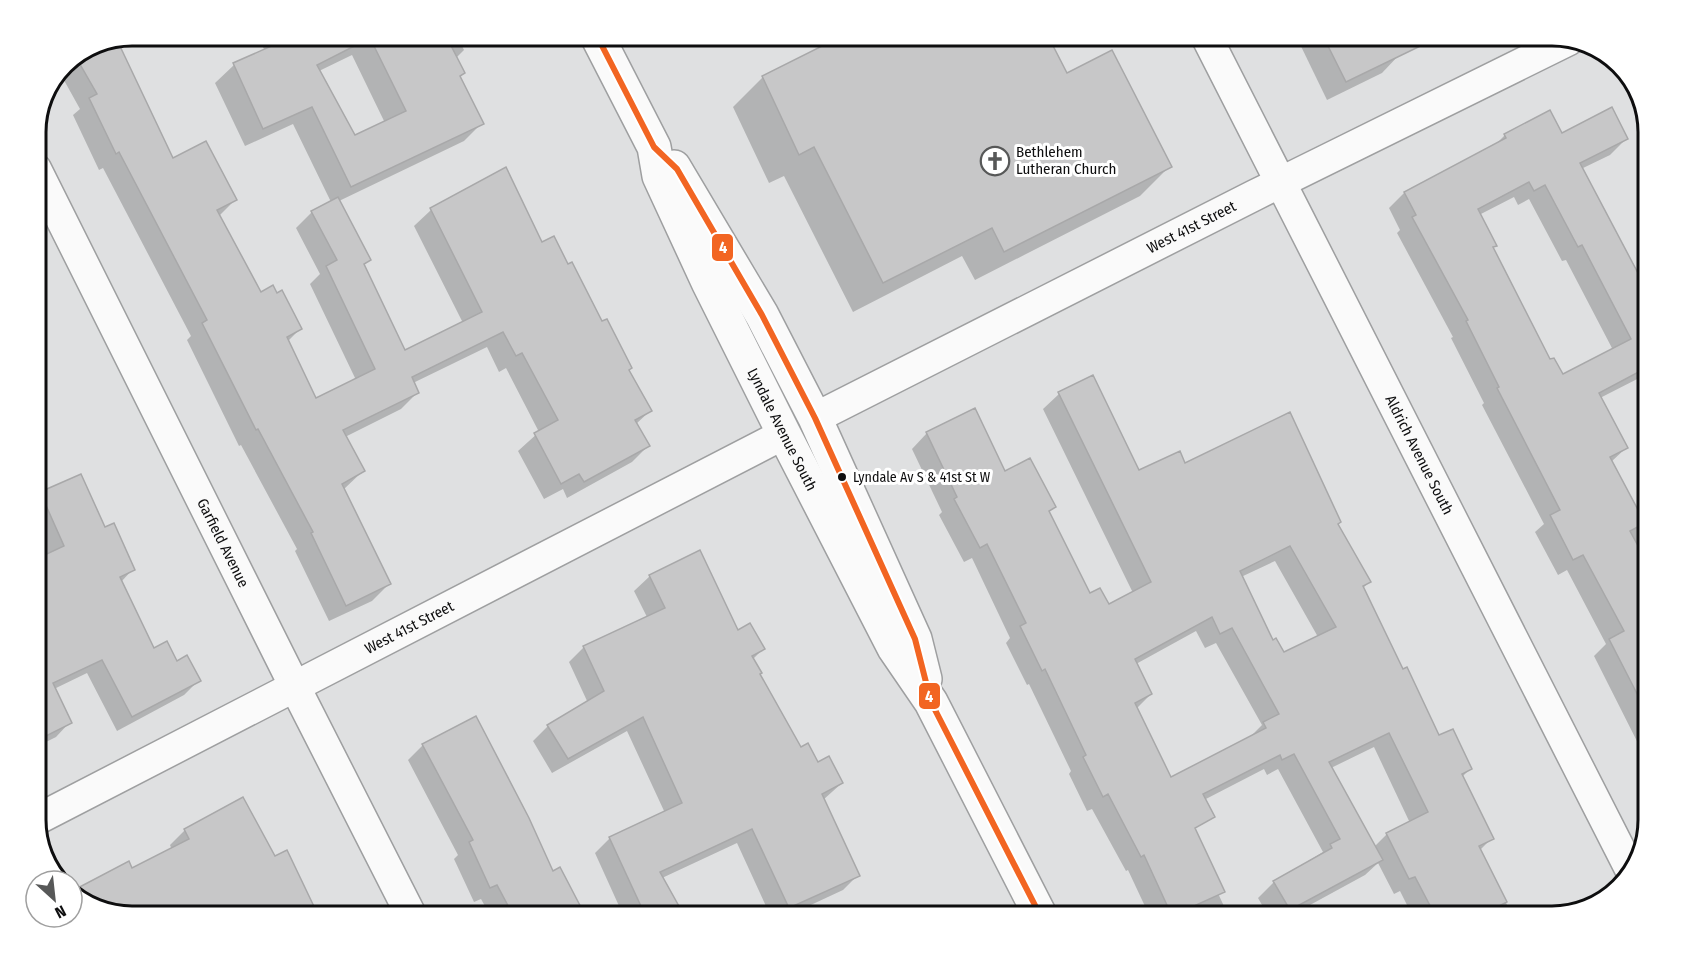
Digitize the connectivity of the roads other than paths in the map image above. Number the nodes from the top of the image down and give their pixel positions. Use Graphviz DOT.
graph roads {
  1 [pos="602,46"];
  2 [pos="1211,46"];
  3 [pos="1556,46"];
  4 [pos="654,147"];
  5 [pos="1281,182"];
  6 [pos="47,191"];
  7 [pos="815,418"];
  8 [pos="784,434"];
  9 [pos="295,687"];
  10 [pos="931,702"];
  11 [pos="47,814"];
  12 [pos="1627,864"];
  13 [pos="406,906"];
  14 [pos="1035,906"];
  1 -- 4 [label="main road, Lyndale Avenue South"];
  2 -- 5 [label="street, Aldrich Avenue South"];
  3 -- 5 [label="street, West 41st Street"];
  4 -- 7 [label="main road, Lyndale Avenue South"];
  4 -- 8 [label="main road, Lyndale Avenue South"];
  5 -- 7 [label="street, West 41st Street"];
  5 -- 12 [label="street, Aldrich Avenue South"];
  6 -- 9 [label="street, Garfield Avenue"];
  7 -- 10 [label="main road, Lyndale Avenue South"];
  8 -- 9 [label="street, West 41st Street"];
  8 -- 10 [label="main road, Lyndale Avenue South"];
  9 -- 11 [label="street, West 41st Street"];
  9 -- 13 [label="street, Garfield Avenue"];
  10 -- 14 [label="main road, Lyndale Avenue South"];
}
